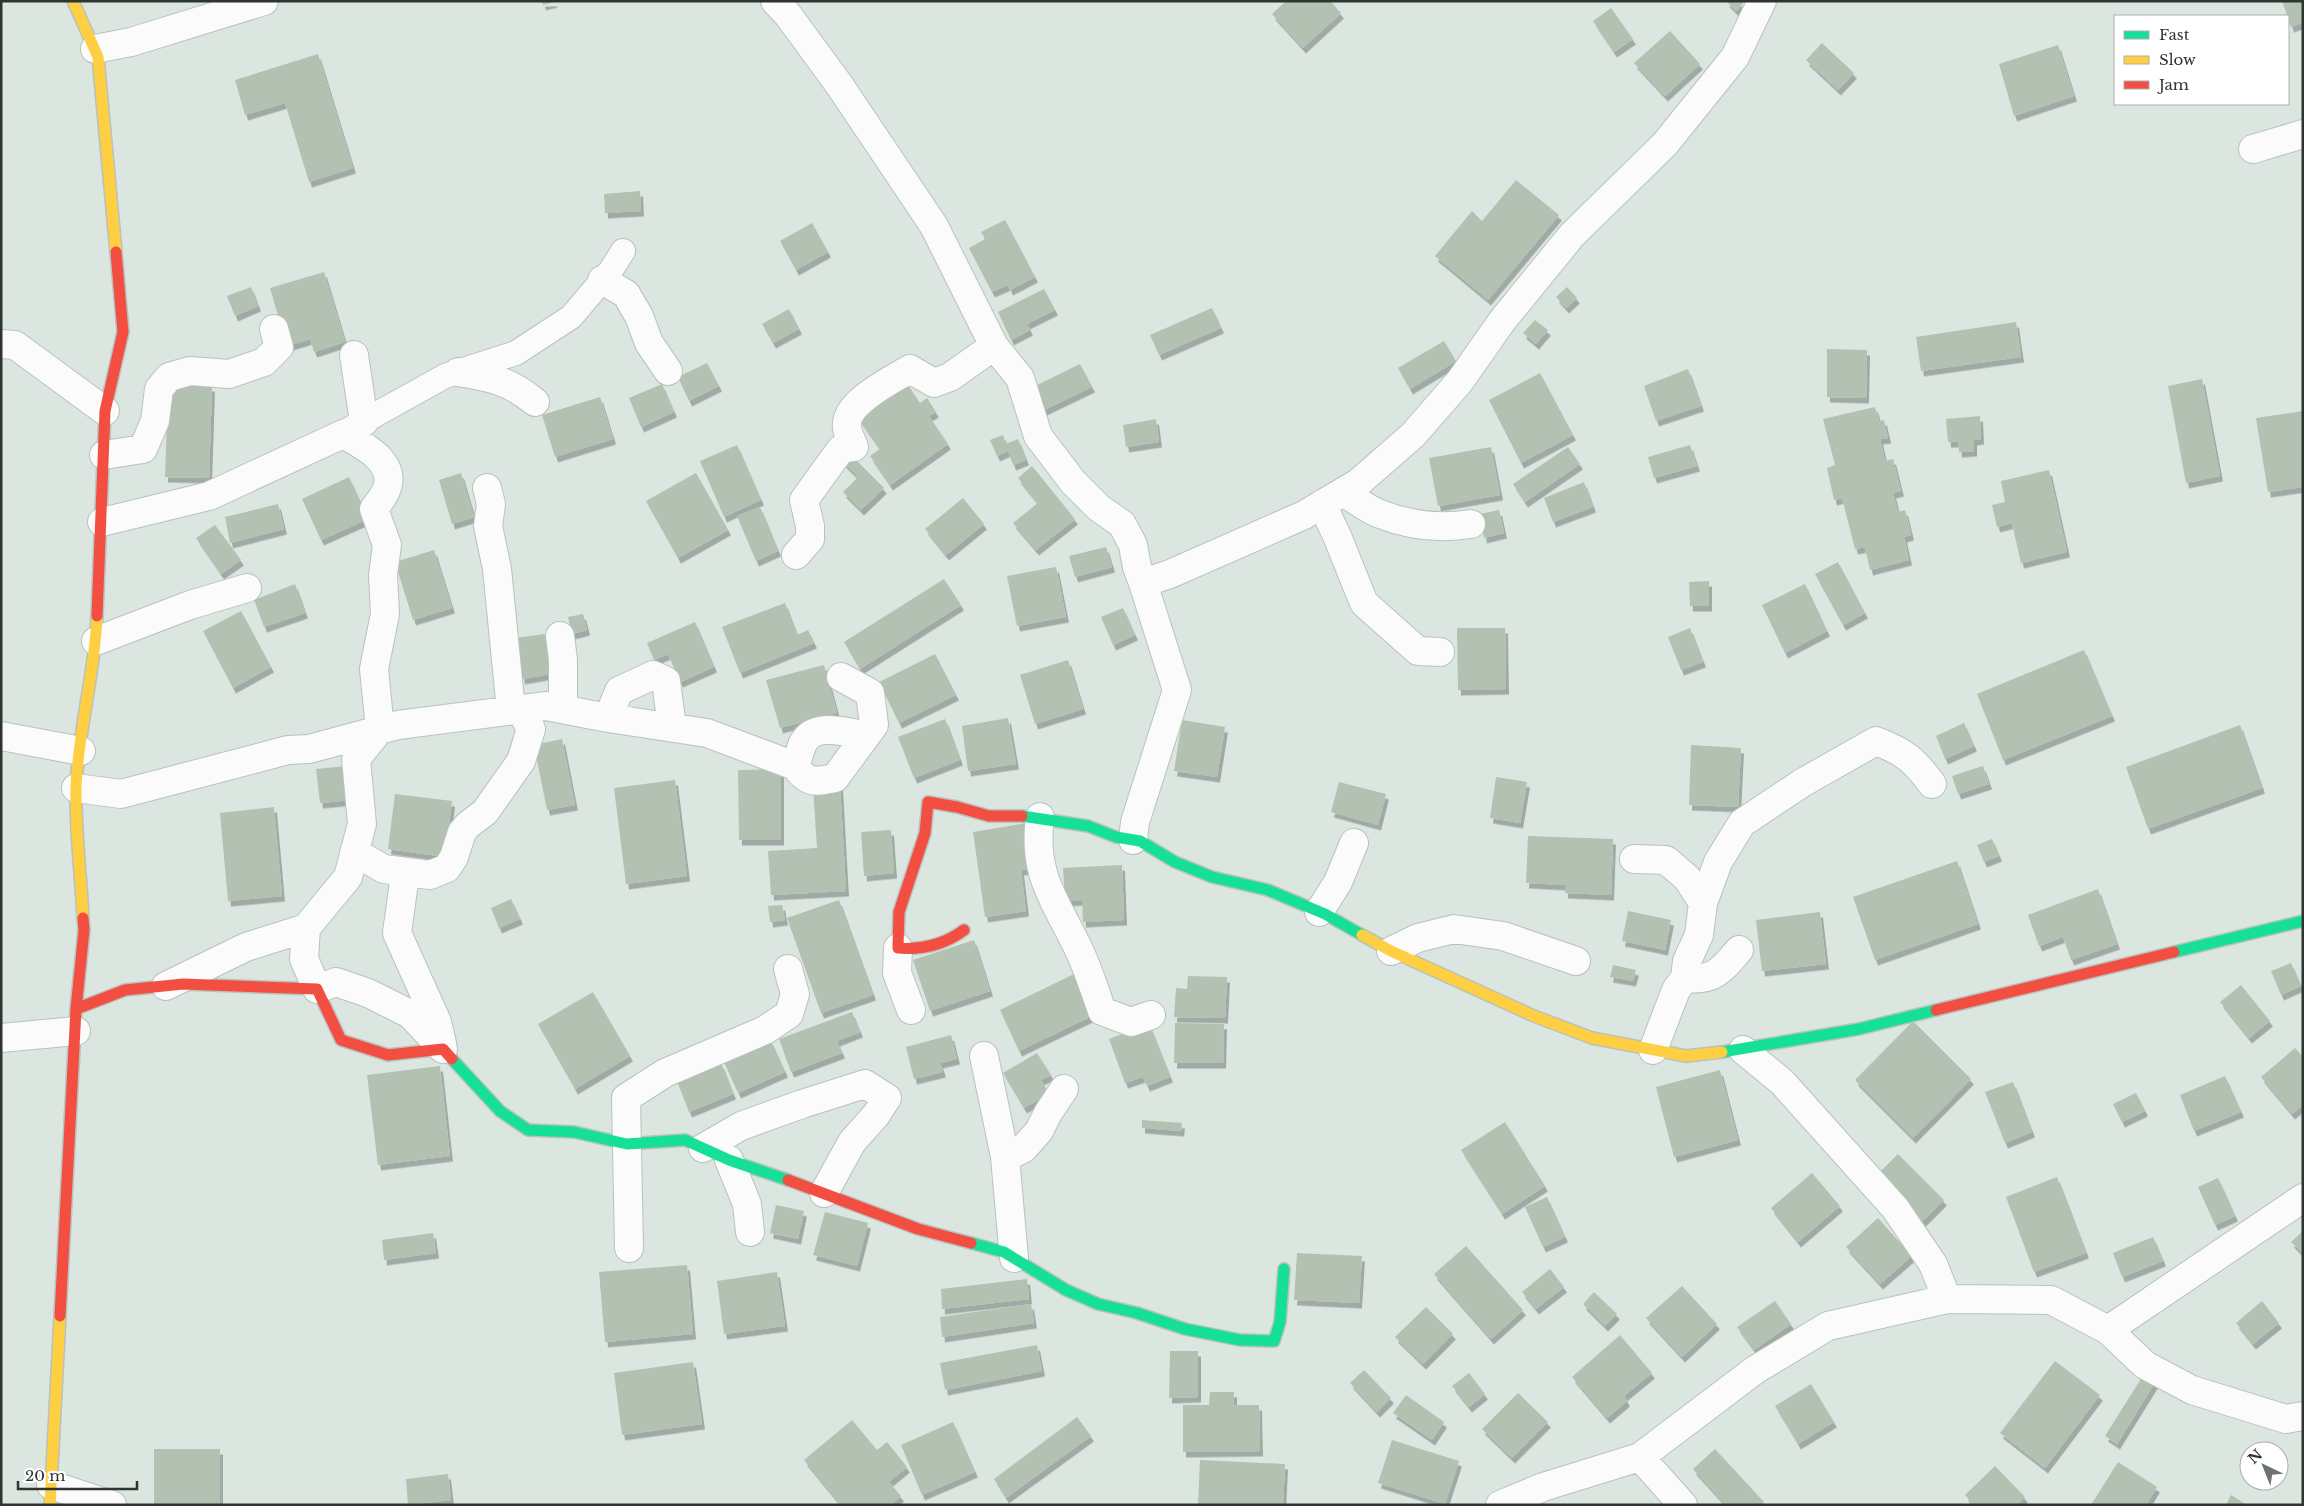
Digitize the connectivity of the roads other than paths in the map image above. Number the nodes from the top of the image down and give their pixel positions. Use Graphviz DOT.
graph roads {
  1 [pos="73,1"];
  2 [pos="264,1"];
  3 [pos="775,1"];
  4 [pos="1762,1"];
  5 [pos="95,49"];
  6 [pos="2303,134"];
  7 [pos="2253,149"];
  8 [pos="623,251"];
  9 [pos="602,280"];
  10 [pos="274,329"];
  11 [pos="6,339"];
  12 [pos="994,346"];
  13 [pos="354,355"];
  14 [pos="668,371"];
  15 [pos="458,372"];
  16 [pos="536,402"];
  17 [pos="105,411"];
  18 [pos="353,428"];
  19 [pos="104,455"];
  20 [pos="487,488"];
  21 [pos="1332,498"];
  22 [pos="102,522"];
  23 [pos="1470,524"];
  24 [pos="796,555"];
  25 [pos="1143,583"];
  26 [pos="247,588"];
  27 [pos="560,636"];
  28 [pos="96,642"];
  29 [pos="1440,652"];
  30 [pos="840,677"];
  31 [pos="563,709"];
  32 [pos="515,710"];
  33 [pos="608,718"];
  34 [pos="672,727"];
  35 [pos="380,730"];
  36 [pos="866,735"];
  37 [pos="1,736"];
  38 [pos="81,751"];
  39 [pos="795,766"];
  40 [pos="1932,784"];
  41 [pos="76,788"];
  42 [pos="1040,818"];
  43 [pos="1133,840"];
  44 [pos="1354,843"];
  45 [pos="354,852"];
  46 [pos="1634,859"];
  47 [pos="400,872"];
  48 [pos="1703,903"];
  49 [pos="1320,912"];
  50 [pos="2303,921"];
  51 [pos="306,928"];
  52 [pos="964,930"];
  53 [pos="898,948"];
  54 [pos="1739,950"];
  55 [pos="1392,952"];
  56 [pos="1576,961"];
  57 [pos="788,970"];
  58 [pos="1684,978"];
  59 [pos="166,986"];
  60 [pos="317,989"];
  61 [pos="911,1010"];
  62 [pos="1151,1015"];
  63 [pos="76,1020"];
  64 [pos="4,1040"];
  65 [pos="443,1049"];
  66 [pos="1653,1050"];
  67 [pos="1743,1050"];
  68 [pos="984,1056"];
  69 [pos="1064,1089"];
  70 [pos="627,1144"];
  71 [pos="703,1148"];
  72 [pos="1004,1157"];
  73 [pos="729,1160"];
  74 [pos="824,1193"];
  75 [pos="2303,1198"];
  76 [pos="750,1232"];
  77 [pos="628,1248"];
  78 [pos="1014,1258"];
  79 [pos="1284,1269"];
  80 [pos="1946,1299"];
  81 [pos="2108,1330"];
  82 [pos="2303,1416"];
  83 [pos="1640,1457"];
  84 [pos="51,1495"];
  85 [pos="112,1505"];
  86 [pos="1500,1505"];
  87 [pos="1683,1505"];
  1 -- 5 [label="street"];
  2 -- 5 [label="street"];
  3 -- 12 [label="street"];
  4 -- 21 [label="street"];
  5 -- 17 [label="street"];
  6 -- 7 [label="street"];
  8 -- 9 [label="lane"];
  9 -- 14 [label="street"];
  9 -- 15 [label="lane"];
  10 -- 19 [label="street"];
  11 -- 17 [label="street"];
  12 -- 24 [label="street"];
  12 -- 25 [label="street"];
  13 -- 18 [label="street"];
  15 -- 16 [label="street"];
  15 -- 18 [label="lane"];
  17 -- 19 [label="street"];
  18 -- 22 [label="street"];
  18 -- 35 [label="street"];
  19 -- 22 [label="street"];
  20 -- 32 [label="street"];
  21 -- 23 [label="street"];
  21 -- 25 [label="street"];
  21 -- 29 [label="street"];
  22 -- 28 [label="street"];
  25 -- 43 [label="street"];
  26 -- 28 [label="street"];
  27 -- 31 [label="street"];
  28 -- 38 [label="street"];
  30 -- 36 [label="street"];
  31 -- 32 [label="street"];
  31 -- 33 [label="street"];
  32 -- 35 [label="street"];
  32 -- 47 [label="street"];
  33 -- 34 [label="street"];
  33 -- 34 [label="street"];
  34 -- 39 [label="street"];
  35 -- 41 [label="street"];
  35 -- 45 [label="street"];
  36 -- 39 [label="street"];
  36 -- 39 [label="street"];
  37 -- 38 [label="street"];
  38 -- 41 [label="street"];
  40 -- 48 [label="street"];
  41 -- 63 [label="street"];
  42 -- 43 [label="street"];
  42 -- 53 [label="street"];
  42 -- 62 [label="street"];
  43 -- 49 [label="street"];
  44 -- 49 [label="street"];
  45 -- 47 [label="street"];
  45 -- 51 [label="street"];
  46 -- 48 [label="street"];
  47 -- 65 [label="street"];
  48 -- 58 [label="street"];
  49 -- 55 [label="street"];
  50 -- 67 [label="street"];
  51 -- 59 [label="street"];
  51 -- 60 [label="street"];
  52 -- 53 [label="street"];
  53 -- 61 [label="street"];
  54 -- 58 [label="street"];
  55 -- 56 [label="street"];
  55 -- 66 [label="street"];
  57 -- 70 [label="street"];
  58 -- 66 [label="street"];
  59 -- 60 [label="street"];
  59 -- 63 [label="street"];
  60 -- 65 [label="street"];
  60 -- 65 [label="street"];
  63 -- 64 [label="street"];
  63 -- 84 [label="street"];
  65 -- 70 [label="street"];
  66 -- 67 [label="street"];
  67 -- 80 [label="street"];
  68 -- 72 [label="street"];
  69 -- 72 [label="street"];
  70 -- 71 [label="street"];
  70 -- 77 [label="street"];
  71 -- 73 [label="street"];
  71 -- 74 [label="street"];
  72 -- 78 [label="street"];
  73 -- 74 [label="street"];
  73 -- 76 [label="street"];
  74 -- 78 [label="street"];
  75 -- 81 [label="street"];
  78 -- 79 [label="street"];
  80 -- 81 [label="street"];
  80 -- 83 [label="street"];
  81 -- 82 [label="street"];
  83 -- 86 [label="street"];
  83 -- 87 [label="street"];
  84 -- 85 [label="street"];
}
